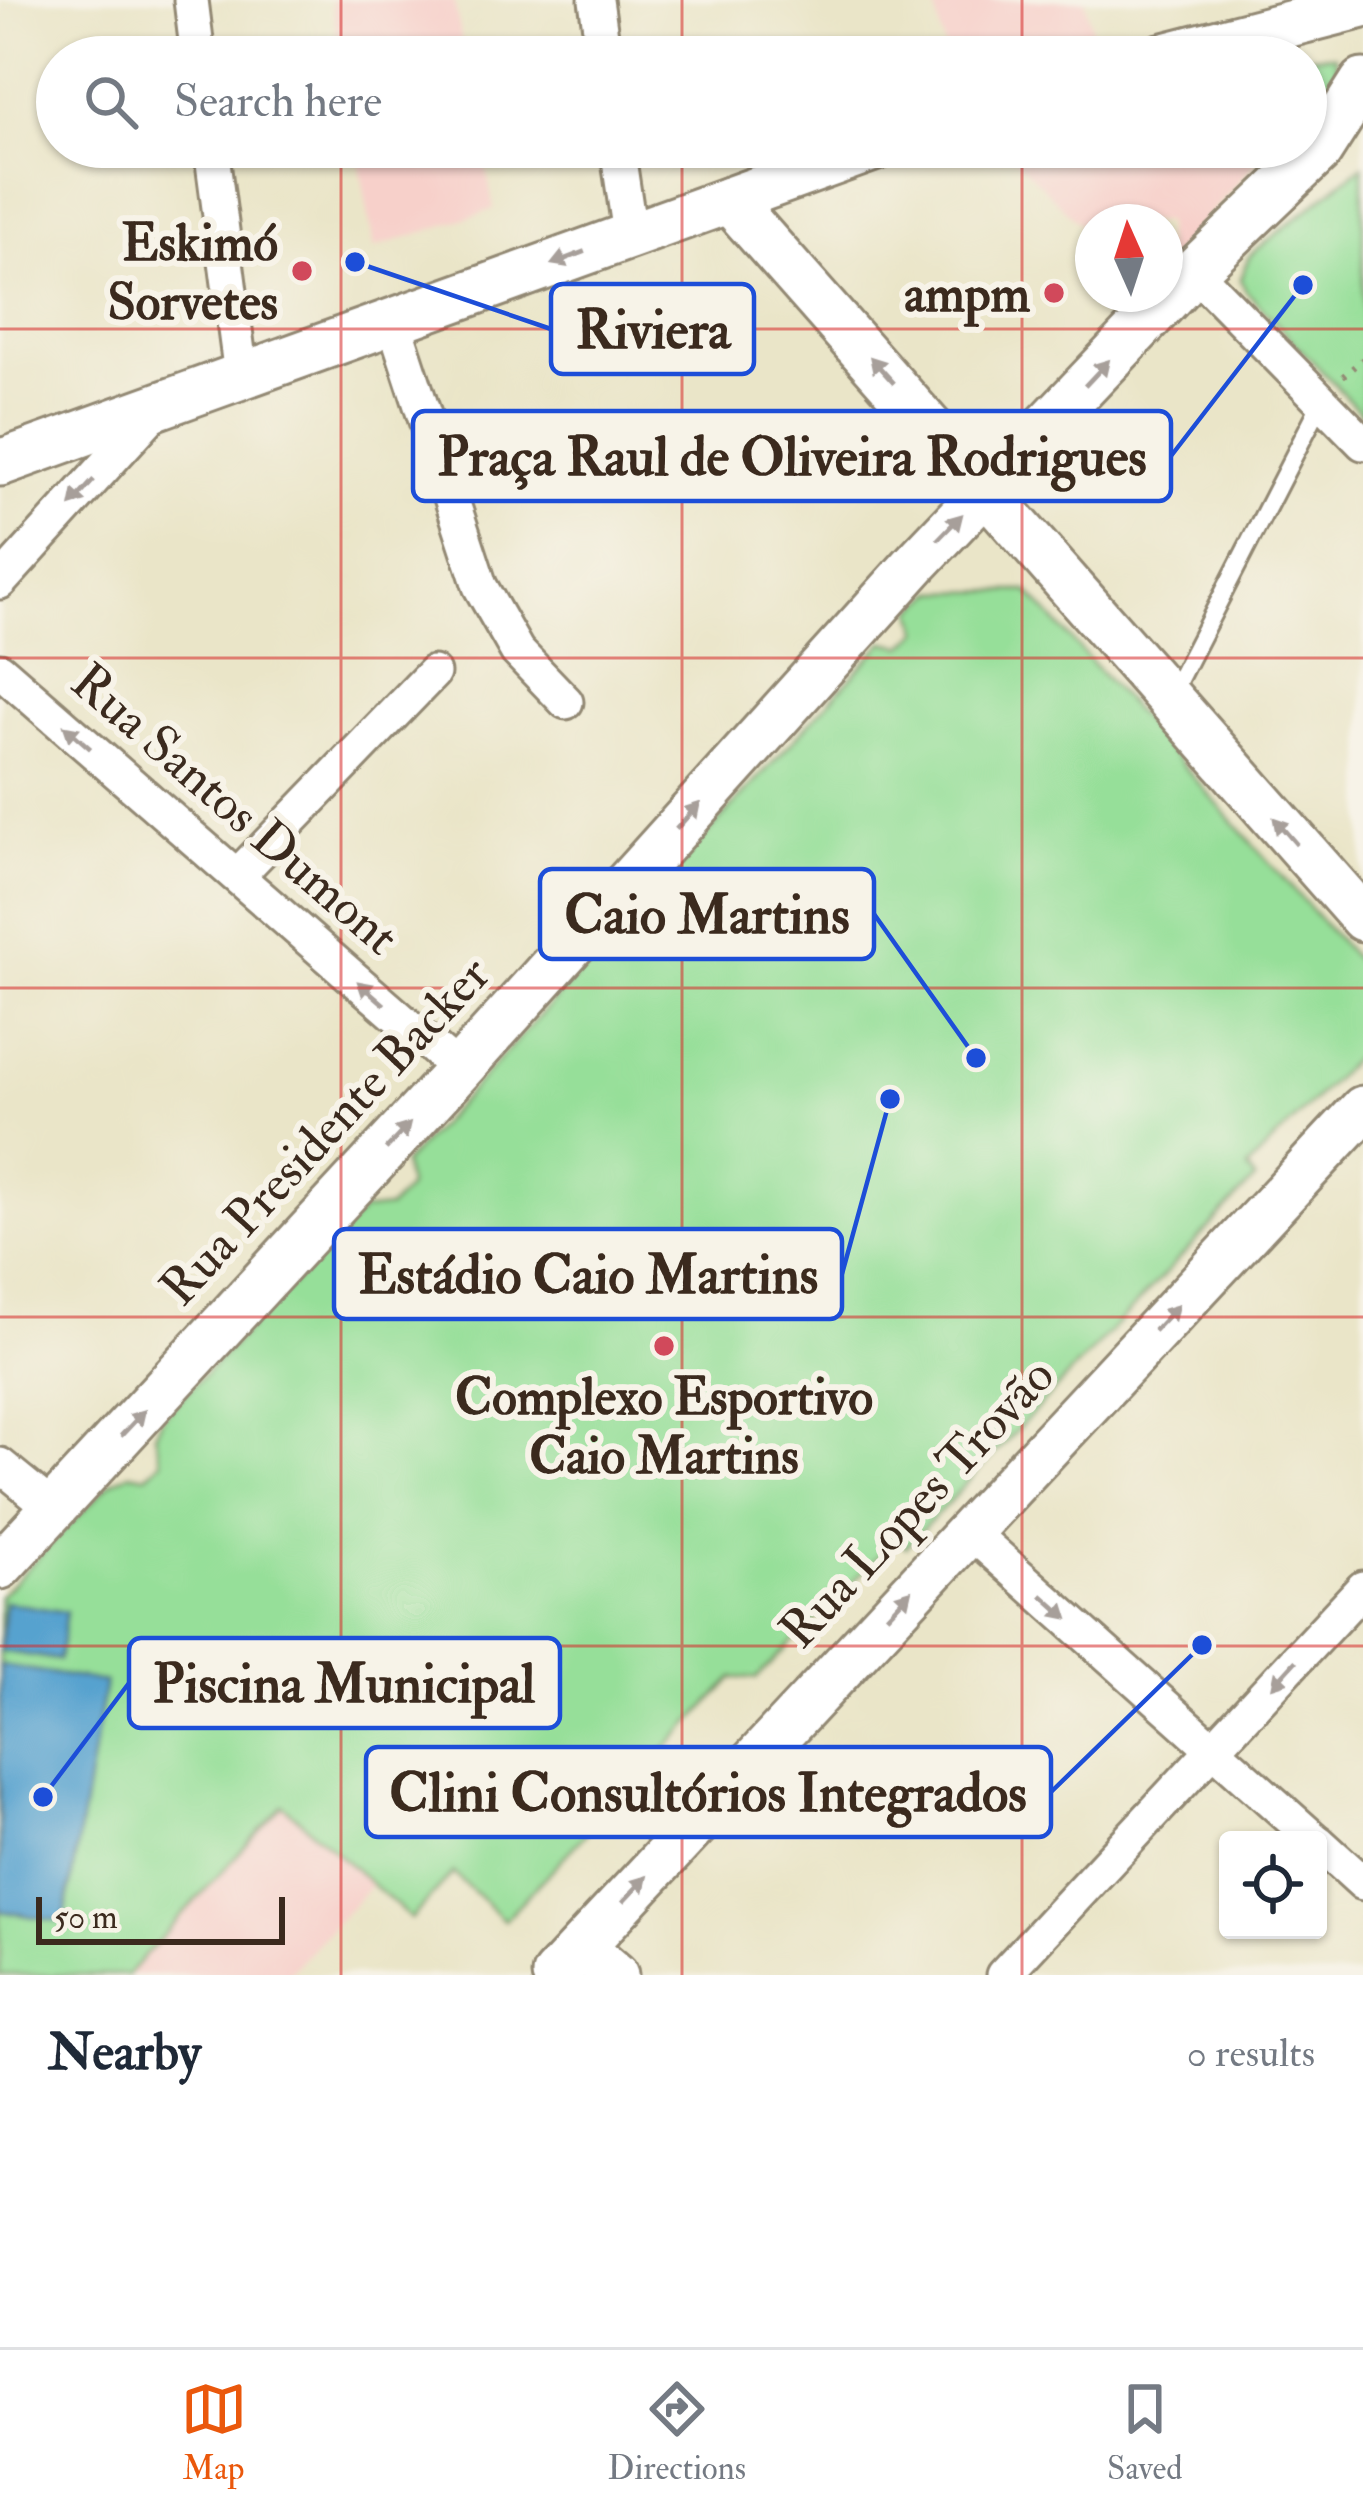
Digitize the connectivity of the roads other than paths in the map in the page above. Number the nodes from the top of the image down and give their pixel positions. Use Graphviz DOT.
graph roads {
  1 [pos="191,0"];
  2 [pos="596,0"];
  3 [pos="1363,5"];
  4 [pos="195,36"];
  5 [pos="601,36"];
  6 [pos="1256,36"];
  7 [pos="1363,82"];
  8 [pos="1327,124"];
  9 [pos="1363,133"];
  10 [pos="1327,148"];
  11 [pos="214,168"];
  12 [pos="620,168"];
  13 [pos="818,168"];
  14 [pos="1289,168"];
  15 [pos="729,200"];
  16 [pos="630,234"];
  17 [pos="1194,271"];
  18 [pos="394,322"];
  19 [pos="241,375"];
  20 [pos="1322,400"];
  21 [pos="160,405"];
  22 [pos="1363,442"];
  23 [pos="0,463"];
  24 [pos="988,489"];
  25 [pos="0,582"];
  26 [pos="0,670"];
  27 [pos="433,673"];
  28 [pos="1169,699"];
  29 [pos="566,702"];
  30 [pos="237,875"];
  31 [pos="1363,918"];
  32 [pos="459,1070"];
  33 [pos="1363,1109"];
  34 [pos="0,1465"];
  35 [pos="54,1509"];
  36 [pos="967,1529"];
  37 [pos="0,1566"];
  38 [pos="1363,1588"];
  39 [pos="1215,1750"];
  40 [pos="1306,1831"];
  41 [pos="1327,1850"];
  42 [pos="1363,1883"];
  43 [pos="584,1966"];
  44 [pos="1004,1975"];
  1 -- 4 [label="street"];
  2 -- 5 [label="street"];
  3 -- 6 [label="street"];
  7 -- 8 [label="street, Rua Presidente Backer"];
  9 -- 10 [label="street"];
  11 -- 19 [label="street"];
  12 -- 16 [label="street"];
  13 -- 15 [label="street"];
  14 -- 17 [label="street, Rua Presidente Backer"];
  15 -- 16 [label="street"];
  24 -- 15 [label="street, one-way"];
  16 -- 18 [label="street, one-way"];
  17 -- 20 [label="street"];
  24 -- 17 [label="street, Rua Presidente Backer, one-way"];
  18 -- 19 [label="street"];
  18 -- 29 [label="street"];
  19 -- 21 [label="street"];
  20 -- 22 [label="street"];
  20 -- 28 [label="lane"];
  21 -- 23 [label="street"];
  21 -- 25 [label="street, one-way"];
  24 -- 28 [label="street"];
  32 -- 24 [label="street, Rua Presidente Backer, one-way"];
  30 -- 26 [label="street, Rua Santos Dumont, one-way"];
  27 -- 30 [label="street"];
  31 -- 28 [label="street, one-way"];
  32 -- 30 [label="street, Rua Santos Dumont, one-way"];
  35 -- 32 [label="street, Rua Presidente Backer, one-way"];
  36 -- 33 [label="street, Rua Lopes Trovão, one-way"];
  34 -- 35 [label="street"];
  35 -- 37 [label="street, Rua Presidente Backer"];
  36 -- 39 [label="street, one-way"];
  43 -- 36 [label="street, Rua Lopes Trovão, one-way"];
  38 -- 39 [label="street, one-way"];
  39 -- 40 [label="street"];
  39 -- 44 [label="street"];
  41 -- 42 [label="street"];
}
